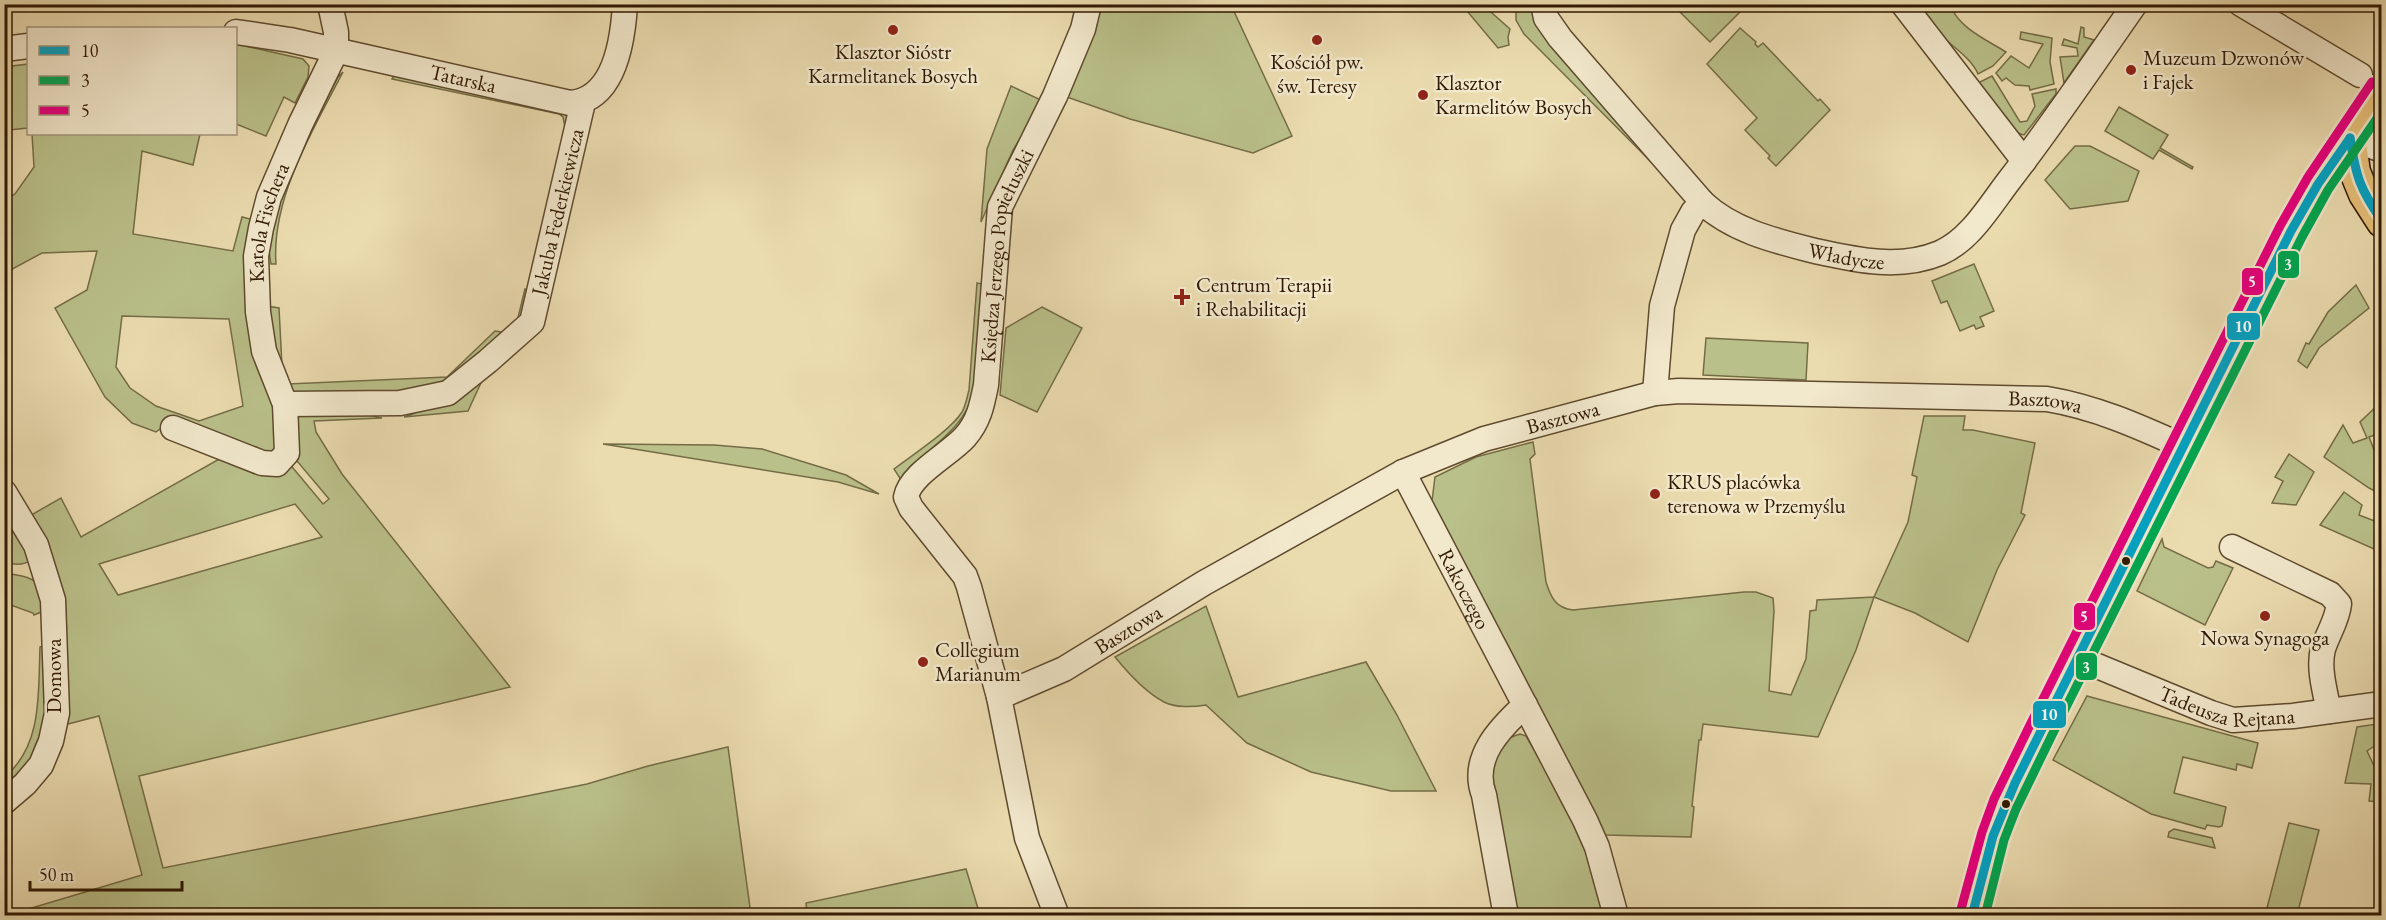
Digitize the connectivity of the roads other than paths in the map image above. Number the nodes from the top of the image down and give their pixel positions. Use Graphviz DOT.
graph roads {
  1 [pos="330,4"];
  2 [pos="625,4"];
  3 [pos="1089,4"];
  4 [pos="1543,4"];
  5 [pos="1903,4"];
  6 [pos="2135,4"];
  7 [pos="2241,4"];
  8 [pos="237,32"];
  9 [pos="27,46"];
  10 [pos="4,48"];
  11 [pos="336,51"];
  12 [pos="2371,82"];
  13 [pos="583,102"];
  14 [pos="2350,138"];
  15 [pos="2382,150"];
  16 [pos="2022,164"];
  17 [pos="1704,203"];
  18 [pos="2382,222"];
  19 [pos="1655,393"];
  20 [pos="285,404"];
  21 [pos="173,428"];
  22 [pos="2182,446"];
  23 [pos="1403,472"];
  24 [pos="4,492"];
  25 [pos="2232,547"];
  26 [pos="2078,658"];
  27 [pos="999,697"];
  28 [pos="2382,704"];
  29 [pos="1525,705"];
  30 [pos="2328,711"];
  31 [pos="4,802"];
  32 [pos="1057,915"];
  33 [pos="1506,915"];
  34 [pos="1616,915"];
  35 [pos="1972,915"];
  1 -- 11 [label="street"];
  2 -- 13 [label="street"];
  3 -- 27 [label="street, Księdza Jerzego Popiełuszki"];
  4 -- 17 [label="street, Władycze"];
  5 -- 16 [label="street"];
  6 -- 16 [label="street, Władycze"];
  7 -- 12 [label="street"];
  8 -- 11 [label="street, Tatarska"];
  9 -- 10 [label="street"];
  11 -- 13 [label="street, Tatarska"];
  11 -- 20 [label="street, Karola Fischera"];
  12 -- 14 [label="main road"];
  13 -- 20 [label="street, Jakuba Federkiewicza"];
  14 -- 15 [label="street"];
  14 -- 18 [label="main road"];
  14 -- 22 [label="street"];
  16 -- 17 [label="street, Władycze"];
  17 -- 19 [label="street"];
  19 -- 22 [label="street, Basztowa"];
  19 -- 23 [label="street, Basztowa"];
  20 -- 21 [label="street, Karola Fischera"];
  22 -- 26 [label="street"];
  23 -- 27 [label="street, Basztowa"];
  23 -- 29 [label="street, Rakoczego"];
  24 -- 31 [label="street, Domowa"];
  25 -- 30 [label="street"];
  26 -- 30 [label="street, Tadeusza Rejtana"];
  26 -- 35 [label="street"];
  27 -- 32 [label="street"];
  28 -- 30 [label="street, Tadeusza Rejtana"];
  29 -- 33 [label="street"];
  29 -- 34 [label="street, Rakoczego"];
}
